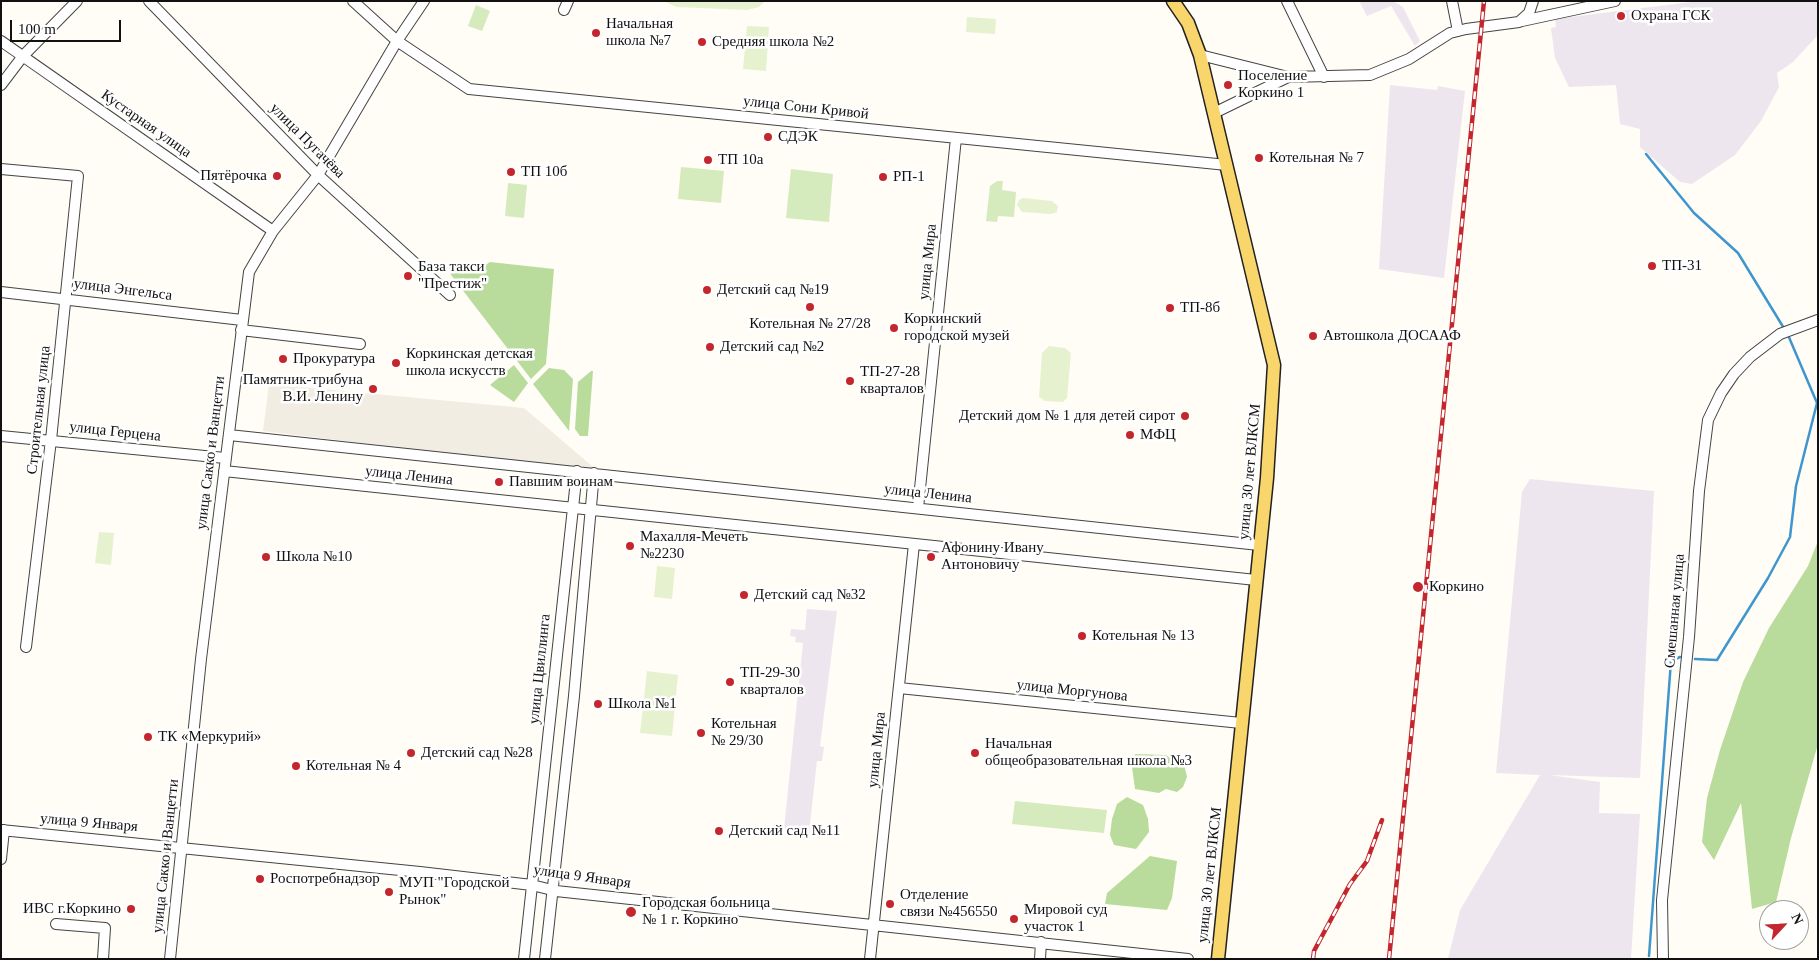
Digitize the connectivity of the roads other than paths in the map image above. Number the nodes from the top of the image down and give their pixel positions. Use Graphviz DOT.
graph roads {
  1 [pos="77,1"];
  2 [pos="149,1"];
  3 [pos="353,1"];
  4 [pos="424,1"];
  5 [pos="1174,1"];
  6 [pos="1287,1"];
  7 [pos="1452,1"];
  8 [pos="1533,1"];
  9 [pos="1615,1"];
  10 [pos="1519,22"];
  11 [pos="1458,30"];
  12 [pos="1,41"];
  13 [pos="397,41"];
  14 [pos="1200,55"];
  15 [pos="23,56"];
  16 [pos="1288,77"];
  17 [pos="1324,77"];
  18 [pos="1,85"];
  19 [pos="1214,113"];
  20 [pos="956,138"];
  21 [pos="1227,165"];
  22 [pos="1,168"];
  23 [pos="318,175"];
  24 [pos="273,231"];
  25 [pos="1,292"];
  26 [pos="450,295"];
  27 [pos="65,298"];
  28 [pos="1818,320"];
  29 [pos="241,325"];
  30 [pos="360,344"];
  31 [pos="229,435"];
  32 [pos="1,436"];
  33 [pos="51,440"];
  34 [pos="225,458"];
  35 [pos="224,471"];
  36 [pos="577,471"];
  37 [pos="594,473"];
  38 [pos="918,508"];
  39 [pos="573,509"];
  40 [pos="591,510"];
  41 [pos="914,544"];
  42 [pos="1259,544"];
  43 [pos="1256,580"];
  44 [pos="26,646"];
  45 [pos="899,688"];
  46 [pos="1242,723"];
  47 [pos="3,830"];
  48 [pos="182,847"];
  49 [pos="1,859"];
  50 [pos="532,885"];
  51 [pos="552,890"];
  52 [pos="874,923"];
  53 [pos="56,924"];
  54 [pos="1041,942"];
  55 [pos="103,959"];
  56 [pos="170,959"];
  57 [pos="524,959"];
  58 [pos="545,959"];
  59 [pos="870,959"];
  60 [pos="1040,959"];
  61 [pos="1188,959"];
  62 [pos="1218,959"];
  63 [pos="1662,959"];
  1 -- 15 [label="street"];
  2 -- 23 [label="street, улица Пугачёва"];
  3 -- 13 [label="street, улица Сони Кривой"];
  4 -- 13 [label="street, улица Сакко и Ванцетти"];
  5 -- 14 [label="main road, улица 30 лет ВЛКСМ"];
  6 -- 17 [label="street"];
  7 -- 11 [label="street"];
  8 -- 10 [label="street"];
  9 -- 10 [label="street"];
  10 -- 11 [label="street"];
  11 -- 17 [label="street"];
  12 -- 15 [label="street, Кустарная улица"];
  13 -- 20 [label="street, улица Сони Кривой"];
  13 -- 23 [label="street, улица Сакко и Ванцетти"];
  14 -- 16 [label="street"];
  14 -- 19 [label="main road, улица 30 лет ВЛКСМ"];
  15 -- 18 [label="street"];
  15 -- 24 [label="street, Кустарная улица"];
  16 -- 17 [label="street"];
  16 -- 19 [label="street"];
  19 -- 21 [label="main road, улица 30 лет ВЛКСМ"];
  20 -- 21 [label="street, улица Сони Кривой"];
  20 -- 38 [label="street, улица Мира"];
  21 -- 42 [label="main road, улица 30 лет ВЛКСМ"];
  22 -- 27 [label="street, Строительная улица"];
  23 -- 24 [label="street, улица Сакко и Ванцетти"];
  23 -- 26 [label="street, улица Пугачёва"];
  24 -- 29 [label="street, улица Сакко и Ванцетти"];
  25 -- 27 [label="street, улица Энгельса"];
  27 -- 29 [label="street, улица Энгельса"];
  27 -- 33 [label="street, Строительная улица"];
  28 -- 63 [label="street, Смешанная улица"];
  29 -- 30 [label="street, улица Энгельса"];
  29 -- 31 [label="street, улица Сакко и Ванцетти"];
  31 -- 34 [label="street, улица Сакко и Ванцетти"];
  31 -- 36 [label="street, улица Ленина"];
  32 -- 33 [label="street, улица Герцена"];
  33 -- 34 [label="street, улица Герцена"];
  33 -- 44 [label="street, Строительная улица"];
  34 -- 35 [label="street, улица Сакко и Ванцетти"];
  35 -- 39 [label="street, улица Ленина"];
  35 -- 48 [label="street, улица Сакко и Ванцетти"];
  36 -- 37 [label="street, улица Ленина"];
  36 -- 39 [label="street, улица Цвиллинга"];
  37 -- 38 [label="street, улица Ленина"];
  37 -- 40 [label="street"];
  38 -- 42 [label="street, улица Ленина"];
  39 -- 40 [label="street, улица Ленина"];
  39 -- 50 [label="street, улица Цвиллинга"];
  40 -- 41 [label="street, улица Ленина"];
  40 -- 51 [label="street"];
  41 -- 43 [label="street, улица Ленина"];
  41 -- 45 [label="street, улица Мира"];
  42 -- 43 [label="main road, улица 30 лет ВЛКСМ"];
  43 -- 46 [label="main road, улица 30 лет ВЛКСМ"];
  45 -- 46 [label="street, улица Моргунова"];
  45 -- 52 [label="street, улица Мира"];
  46 -- 62 [label="main road, улица 30 лет ВЛКСМ"];
  47 -- 48 [label="street, улица 9 Января"];
  47 -- 49 [label="street"];
  48 -- 50 [label="street, улица 9 Января"];
  48 -- 56 [label="street, улица Сакко и Ванцетти"];
  50 -- 51 [label="street, улица 9 Января"];
  50 -- 57 [label="street, улица Цвиллинга"];
  51 -- 52 [label="street, улица 9 Января"];
  51 -- 58 [label="street"];
  52 -- 54 [label="street, улица 9 Января"];
  52 -- 59 [label="street, улица Мира"];
  53 -- 55 [label="street"];
  54 -- 60 [label="street"];
  54 -- 61 [label="street, улица 9 Января"];
}
